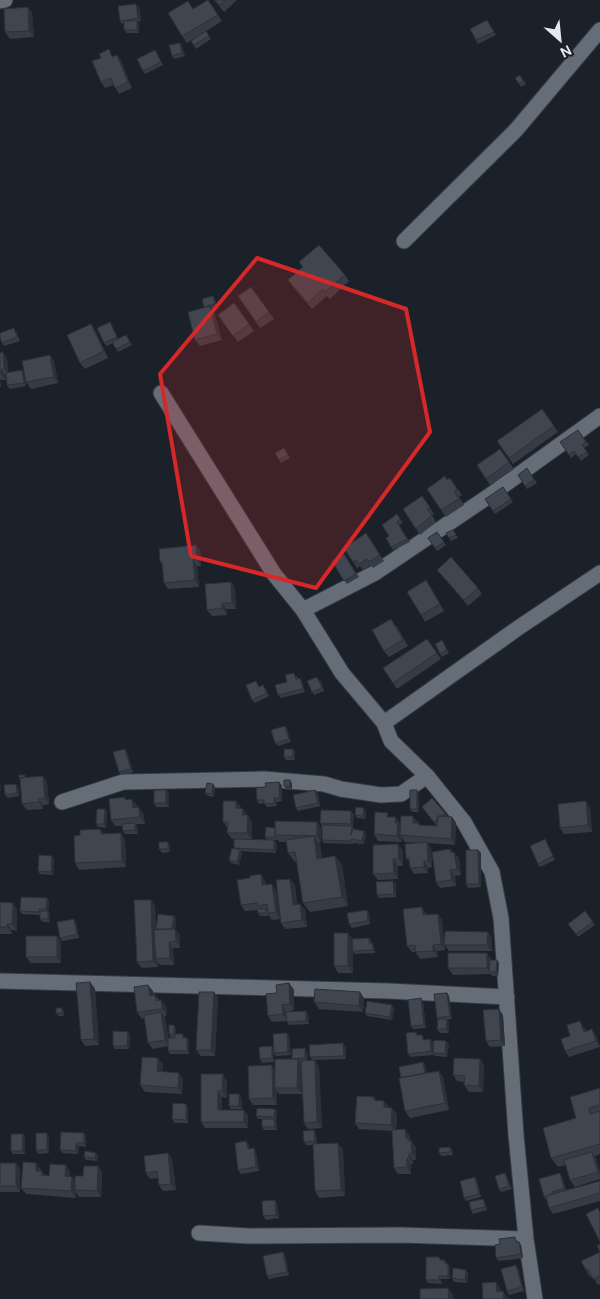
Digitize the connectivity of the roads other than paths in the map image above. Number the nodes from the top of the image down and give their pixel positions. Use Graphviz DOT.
graph roads {
  1 [pos="5,0"];
  2 [pos="0,1"];
  3 [pos="600,30"];
  4 [pos="404,241"];
  5 [pos="161,393"];
  6 [pos="600,416"];
  7 [pos="600,573"];
  8 [pos="303,610"];
  9 [pos="384,723"];
  10 [pos="427,776"];
  11 [pos="62,802"];
  12 [pos="0,981"];
  13 [pos="507,997"];
  14 [pos="199,1233"];
  15 [pos="526,1239"];
  16 [pos="534,1299"];
  1 -- 2 [label="street"];
  3 -- 4 [label="street"];
  5 -- 8 [label="street"];
  6 -- 8 [label="street"];
  7 -- 9 [label="street"];
  8 -- 9 [label="street"];
  9 -- 10 [label="street"];
  10 -- 11 [label="street"];
  10 -- 13 [label="street"];
  12 -- 13 [label="street"];
  13 -- 15 [label="street"];
  14 -- 15 [label="street"];
  15 -- 16 [label="street"];
}
